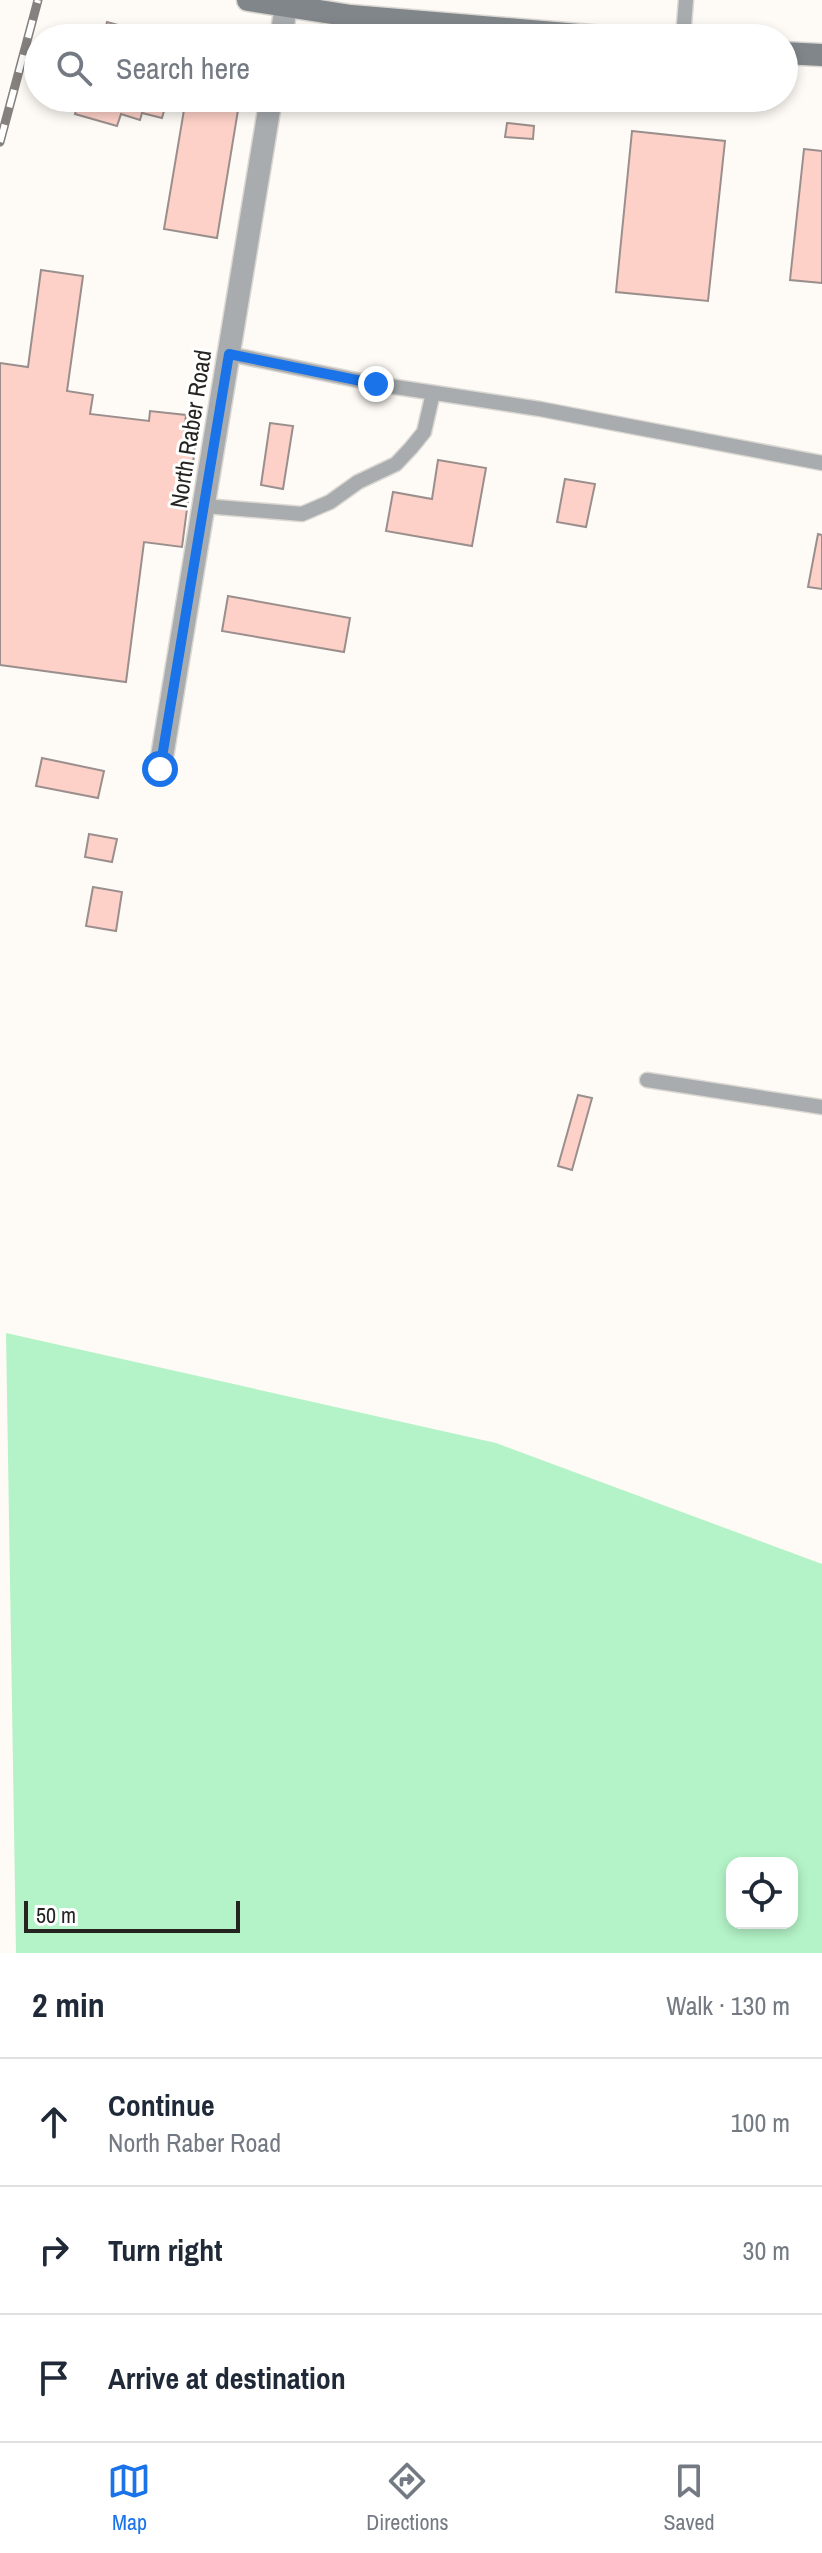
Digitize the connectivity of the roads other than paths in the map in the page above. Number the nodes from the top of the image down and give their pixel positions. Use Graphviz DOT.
graph roads {
  1 [pos="248,0"];
  2 [pos="686,0"];
  3 [pos="286,6"];
  4 [pos="352,8"];
  5 [pos="283,24"];
  6 [pos="492,24"];
  7 [pos="684,24"];
  8 [pos="798,54"];
  9 [pos="822,55"];
  10 [pos="269,112"];
  11 [pos="229,354"];
  12 [pos="433,393"];
  13 [pos="822,463"];
  14 [pos="204,506"];
  15 [pos="160,769"];
  16 [pos="647,1080"];
  17 [pos="822,1107"];
  1 -- 3 [label="main road"];
  2 -- 7 [label="lane"];
  3 -- 4 [label="main road"];
  3 -- 5 [label="street"];
  4 -- 6 [label="main road"];
  8 -- 9 [label="main road"];
  10 -- 11 [label="street, North Raber Road"];
  11 -- 12 [label="lane"];
  11 -- 14 [label="street, North Raber Road"];
  12 -- 13 [label="lane"];
  12 -- 14 [label="lane"];
  14 -- 15 [label="street, North Raber Road"];
  16 -- 17 [label="lane"];
}
